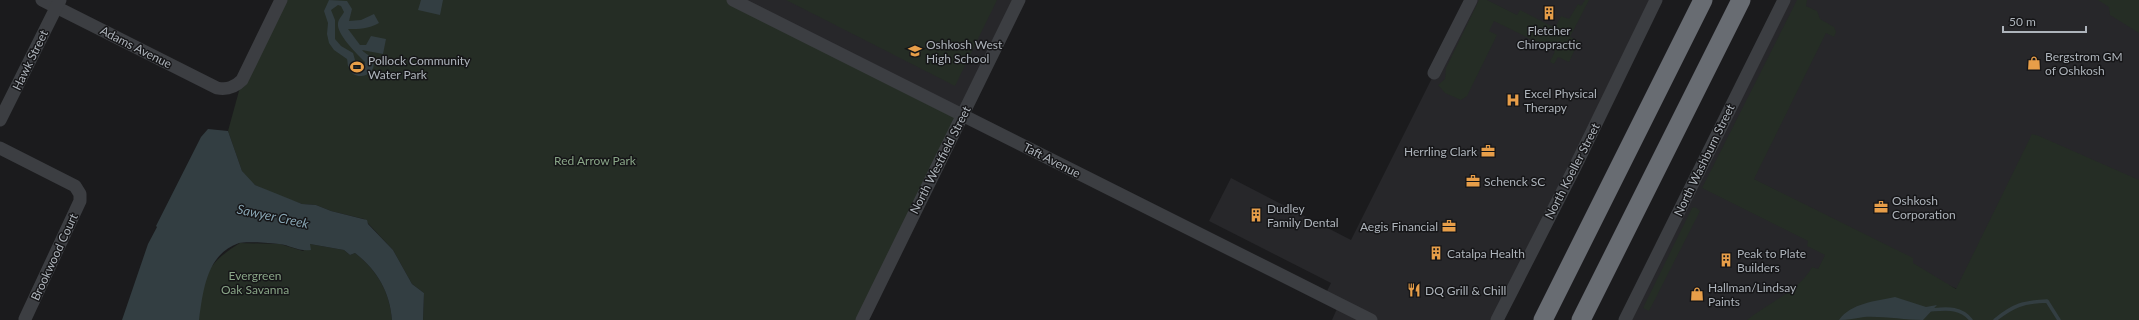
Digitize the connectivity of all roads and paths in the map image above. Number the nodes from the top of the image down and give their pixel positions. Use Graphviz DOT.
graph roads {
  1 [pos="42,0"];
  2 [pos="281,0"];
  3 [pos="733,0"];
  4 [pos="1019,0"];
  5 [pos="1471,0"];
  6 [pos="1656,0"];
  7 [pos="1703,0"];
  8 [pos="1741,0"];
  9 [pos="1784,0"];
  10 [pos="58,4"];
  11 [pos="1434,73"];
  12 [pos="963,116"];
  13 [pos="0,120"];
  14 [pos="0,148"];
  15 [pos="25,319"];
  16 [pos="862,320"];
  17 [pos="1371,320"];
  18 [pos="1497,320"];
  19 [pos="1543,320"];
  20 [pos="1581,320"];
  21 [pos="1625,320"];
  1 -- 10 [label="street, Adams Avenue"];
  2 -- 10 [label="street, Adams Avenue"];
  3 -- 12 [label="street, Taft Avenue"];
  4 -- 12 [label="street, North Westfield Street"];
  5 -- 11 [label="street"];
  6 -- 18 [label="street, North Koeller Street"];
  7 -- 19 [label="highway"];
  8 -- 20 [label="highway"];
  9 -- 21 [label="street, North Washburn Street"];
  10 -- 13 [label="street, Hawk Street"];
  12 -- 16 [label="street, North Westfield Street"];
  12 -- 17 [label="street, Taft Avenue"];
  14 -- 15 [label="street, Brookwood Court"];
}
